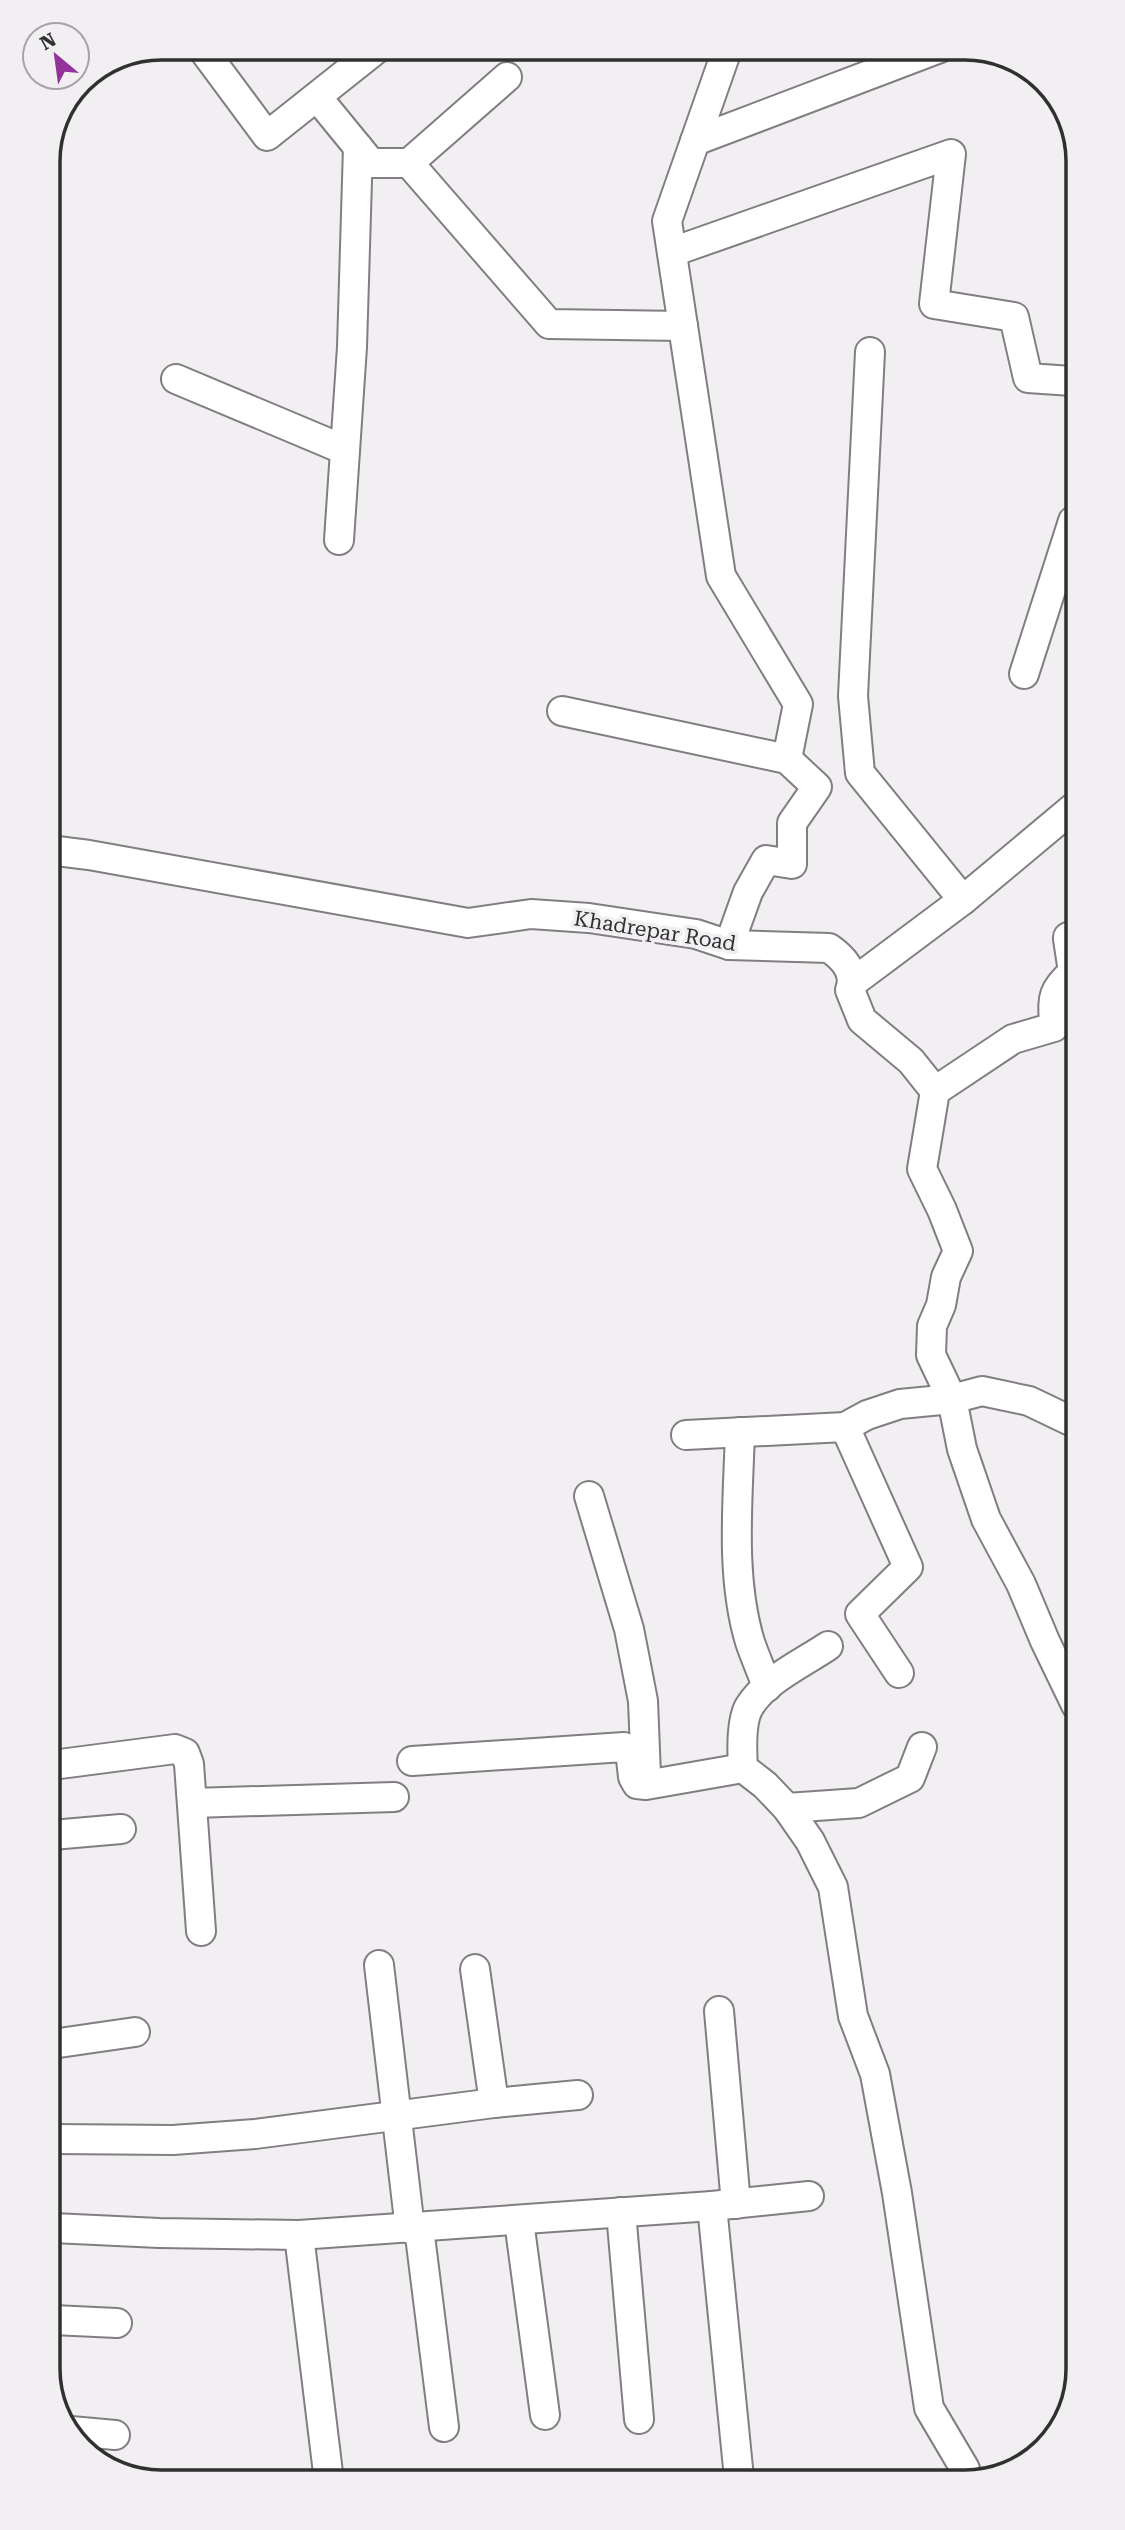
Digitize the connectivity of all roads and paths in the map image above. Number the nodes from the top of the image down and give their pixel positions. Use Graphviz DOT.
graph roads {
  1 [pos="211,60"];
  2 [pos="363,60"];
  3 [pos="723,60"];
  4 [pos="908,60"];
  5 [pos="507,77"];
  6 [pos="317,97"];
  7 [pos="695,141"];
  8 [pos="358,147"];
  9 [pos="409,163"];
  10 [pos="672,252"];
  11 [pos="683,326"];
  12 [pos="870,352"];
  13 [pos="176,379"];
  14 [pos="1066,381"];
  15 [pos="345,450"];
  16 [pos="339,540"];
  17 [pos="1066,543"];
  18 [pos="1024,674"];
  19 [pos="562,711"];
  20 [pos="787,759"];
  21 [pos="1066,814"];
  22 [pos="60,851"];
  23 [pos="963,900"];
  24 [pos="729,945"];
  25 [pos="1066,979"];
  26 [pos="852,984"];
  27 [pos="935,1091"];
  28 [pos="953,1399"];
  29 [pos="1066,1419"];
  30 [pos="845,1427"];
  31 [pos="740,1432"];
  32 [pos="686,1435"];
  33 [pos="589,1496"];
  34 [pos="828,1646"];
  35 [pos="899,1673"];
  36 [pos="1066,1685"];
  37 [pos="767,1687"];
  38 [pos="922,1747"];
  39 [pos="412,1761"];
  40 [pos="60,1764"];
  41 [pos="743,1768"];
  42 [pos="646,1784"];
  43 [pos="394,1797"];
  44 [pos="192,1803"];
  45 [pos="787,1808"];
  46 [pos="121,1829"];
  47 [pos="60,1834"];
  48 [pos="201,1931"];
  49 [pos="379,1965"];
  50 [pos="475,1969"];
  51 [pos="719,2011"];
  52 [pos="135,2032"];
  53 [pos="60,2043"];
  54 [pos="578,2095"];
  55 [pos="494,2103"];
  56 [pos="396,2115"];
  57 [pos="60,2139"];
  58 [pos="809,2196"];
  59 [pos="724,2205"];
  60 [pos="621,2212"];
  61 [pos="519,2221"];
  62 [pos="60,2228"];
  63 [pos="415,2229"];
  64 [pos="299,2235"];
  65 [pos="60,2320"];
  66 [pos="117,2323"];
  67 [pos="545,2415"];
  68 [pos="639,2419"];
  69 [pos="444,2427"];
  70 [pos="81,2432"];
  71 [pos="115,2435"];
  72 [pos="328,2470"];
  73 [pos="739,2470"];
  74 [pos="965,2470"];
  1 -- 6 [label="street"];
  2 -- 6 [label="street"];
  3 -- 7 [label="street"];
  4 -- 7 [label="street"];
  5 -- 9 [label="street"];
  6 -- 8 [label="street"];
  7 -- 10 [label="street"];
  8 -- 9 [label="street"];
  8 -- 15 [label="street"];
  9 -- 11 [label="street"];
  10 -- 11 [label="street"];
  10 -- 14 [label="street"];
  11 -- 20 [label="street"];
  12 -- 23 [label="street"];
  13 -- 15 [label="street"];
  15 -- 16 [label="street"];
  17 -- 18 [label="street"];
  19 -- 20 [label="street"];
  20 -- 24 [label="street"];
  21 -- 23 [label="street"];
  22 -- 24 [label="street, Khadrepar Road"];
  23 -- 26 [label="street"];
  24 -- 26 [label="street, Khadrepar Road"];
  25 -- 27 [label="street"];
  26 -- 27 [label="street, Khadrepar Road"];
  27 -- 28 [label="street"];
  28 -- 29 [label="street"];
  28 -- 30 [label="street"];
  28 -- 36 [label="street"];
  30 -- 31 [label="street"];
  30 -- 35 [label="street"];
  31 -- 32 [label="street"];
  31 -- 37 [label="street"];
  33 -- 42 [label="street"];
  34 -- 37 [label="street"];
  37 -- 41 [label="street"];
  38 -- 45 [label="street"];
  39 -- 42 [label="street"];
  40 -- 44 [label="street"];
  41 -- 42 [label="street"];
  41 -- 45 [label="street"];
  43 -- 44 [label="street"];
  44 -- 48 [label="street"];
  45 -- 74 [label="street"];
  46 -- 47 [label="street"];
  49 -- 56 [label="street"];
  50 -- 55 [label="street"];
  51 -- 59 [label="street"];
  52 -- 53 [label="street"];
  54 -- 55 [label="street"];
  55 -- 56 [label="street"];
  56 -- 57 [label="street"];
  56 -- 63 [label="street"];
  58 -- 59 [label="street"];
  59 -- 60 [label="street"];
  59 -- 73 [label="street"];
  60 -- 61 [label="street"];
  60 -- 68 [label="street"];
  61 -- 63 [label="street"];
  61 -- 67 [label="street"];
  62 -- 64 [label="street"];
  63 -- 64 [label="street"];
  63 -- 69 [label="street"];
  64 -- 72 [label="street"];
  65 -- 66 [label="street"];
  70 -- 71 [label="street"];
}
